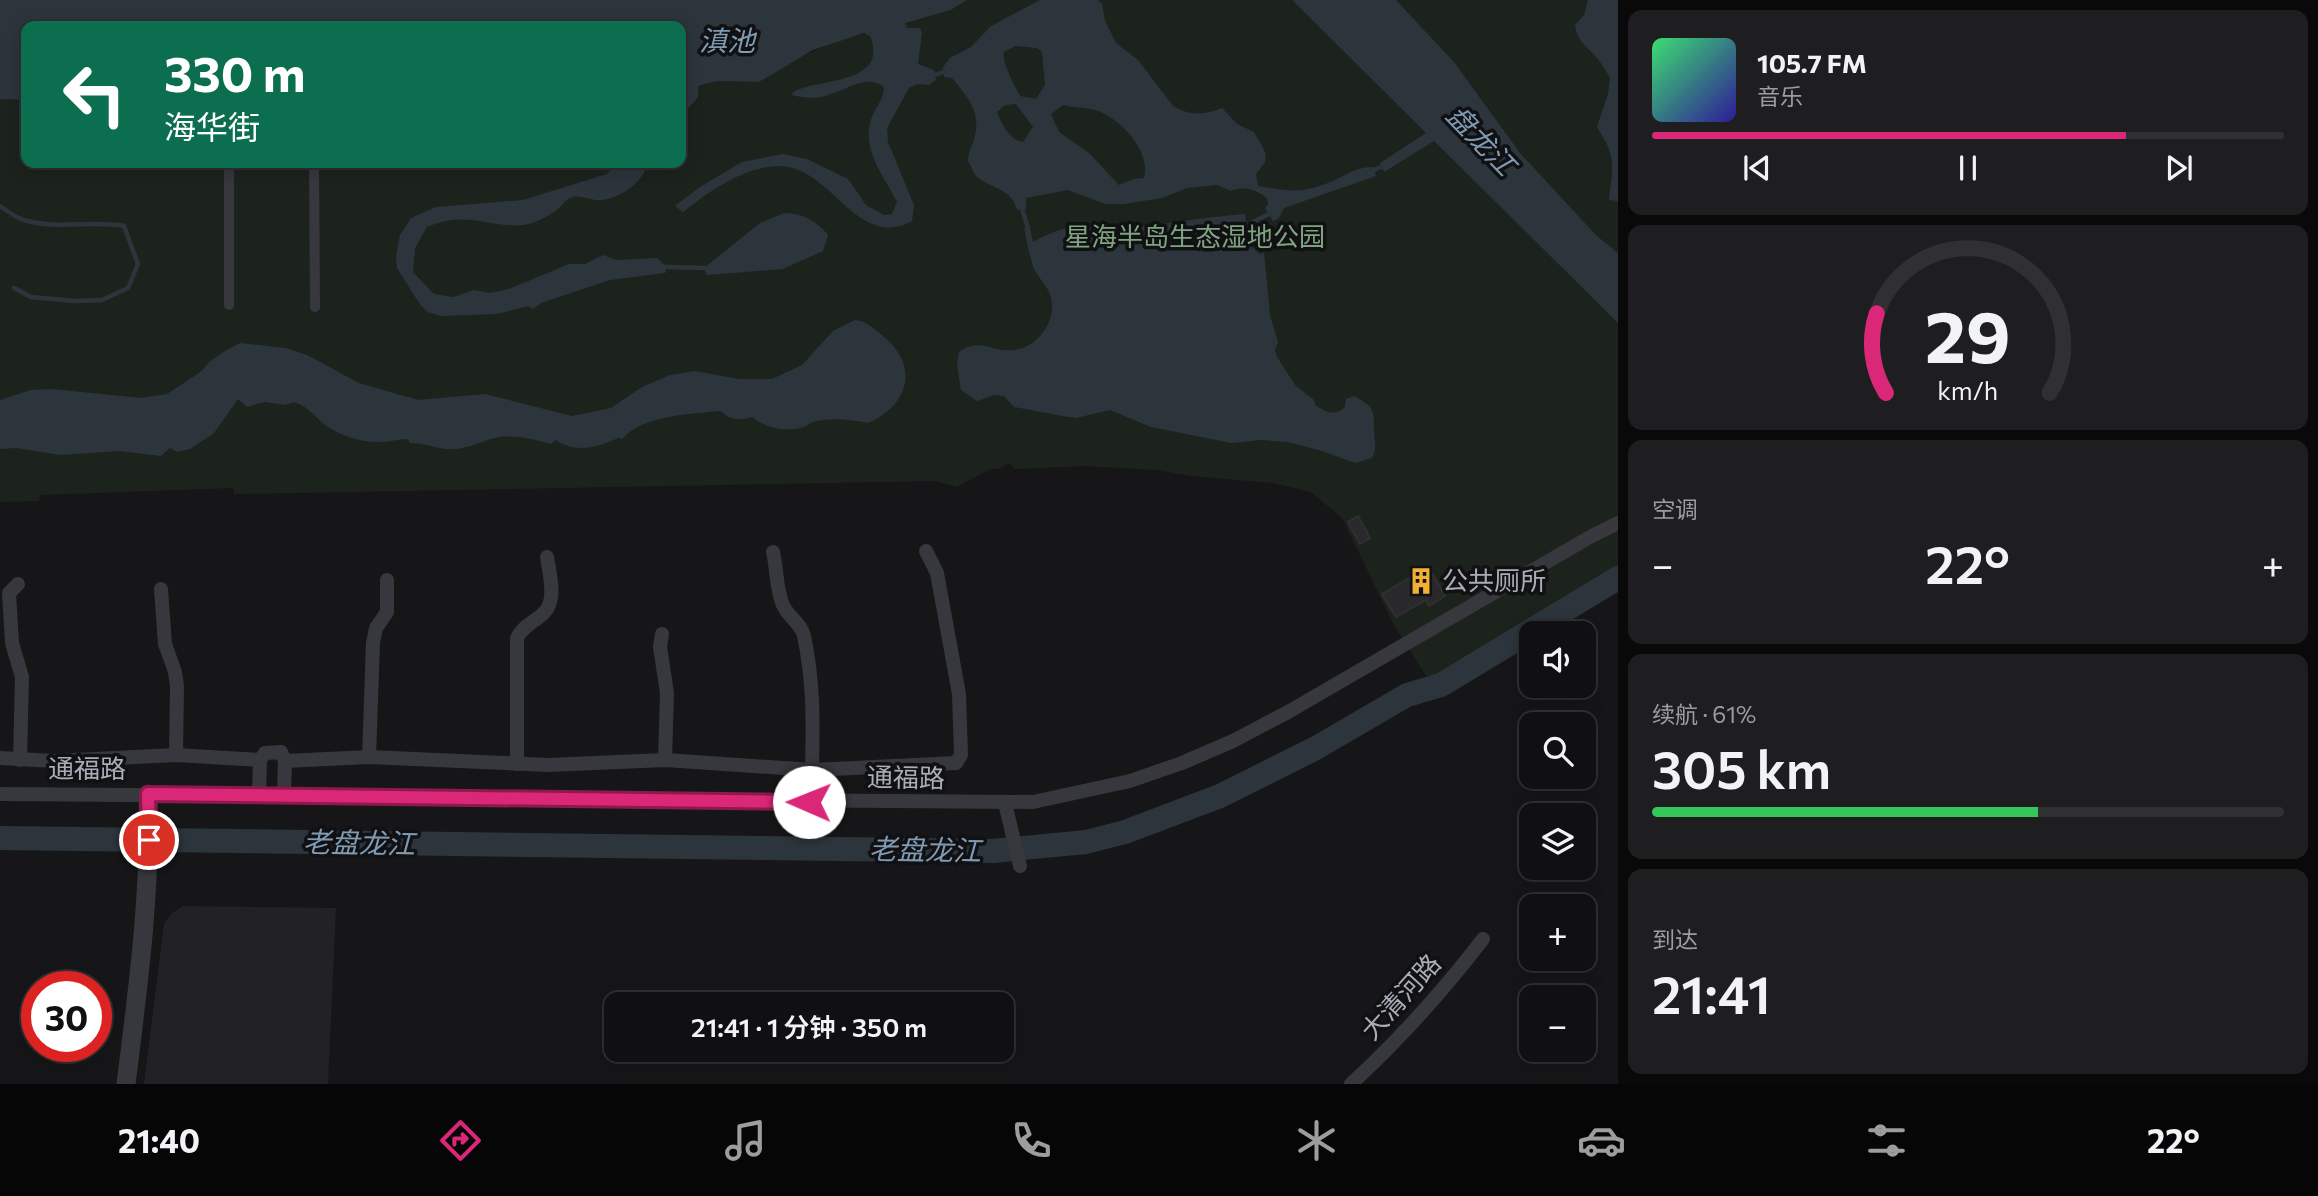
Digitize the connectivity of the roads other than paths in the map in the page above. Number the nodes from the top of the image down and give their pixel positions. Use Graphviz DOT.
graph roads {
  1 [pos="229,168"];
  2 [pos="314,168"];
  3 [pos="229,305"];
  4 [pos="315,307"];
  5 [pos="1618,523"];
  6 [pos="926,551"];
  7 [pos="773,552"];
  8 [pos="547,557"];
  9 [pos="387,580"];
  10 [pos="18,584"];
  11 [pos="162,589"];
  12 [pos="662,634"];
  13 [pos="176,755"];
  14 [pos="369,757"];
  15 [pos="0,758"];
  16 [pos="20,760"];
  17 [pos="260,760"];
  18 [pos="665,760"];
  19 [pos="285,761"];
  20 [pos="517,764"];
  21 [pos="812,770"];
  22 [pos="0,794"];
  23 [pos="148,794"];
  24 [pos="259,794"];
  25 [pos="284,794"];
  26 [pos="1005,803"];
  27 [pos="1020,866"];
  28 [pos="1483,939"];
  29 [pos="125,1084"];
  30 [pos="1351,1084"];
  1 -- 3 [label="street"];
  2 -- 4 [label="street"];
  5 -- 26 [label="street, 通福路"];
  6 -- 21 [label="street"];
  7 -- 21 [label="street"];
  8 -- 20 [label="street"];
  9 -- 14 [label="street"];
  10 -- 16 [label="street"];
  11 -- 13 [label="street"];
  12 -- 18 [label="street"];
  13 -- 16 [label="street"];
  13 -- 17 [label="street"];
  14 -- 19 [label="street"];
  14 -- 20 [label="street"];
  15 -- 16 [label="street"];
  17 -- 19 [label="street"];
  17 -- 24 [label="street"];
  18 -- 20 [label="street"];
  18 -- 21 [label="street"];
  19 -- 25 [label="street"];
  22 -- 23 [label="street, 通福路"];
  23 -- 24 [label="street, 通福路"];
  23 -- 29 [label="street"];
  24 -- 25 [label="street, 通福路"];
  25 -- 26 [label="street, 通福路"];
  26 -- 27 [label="street"];
  28 -- 30 [label="street, 大清河路"];
}
